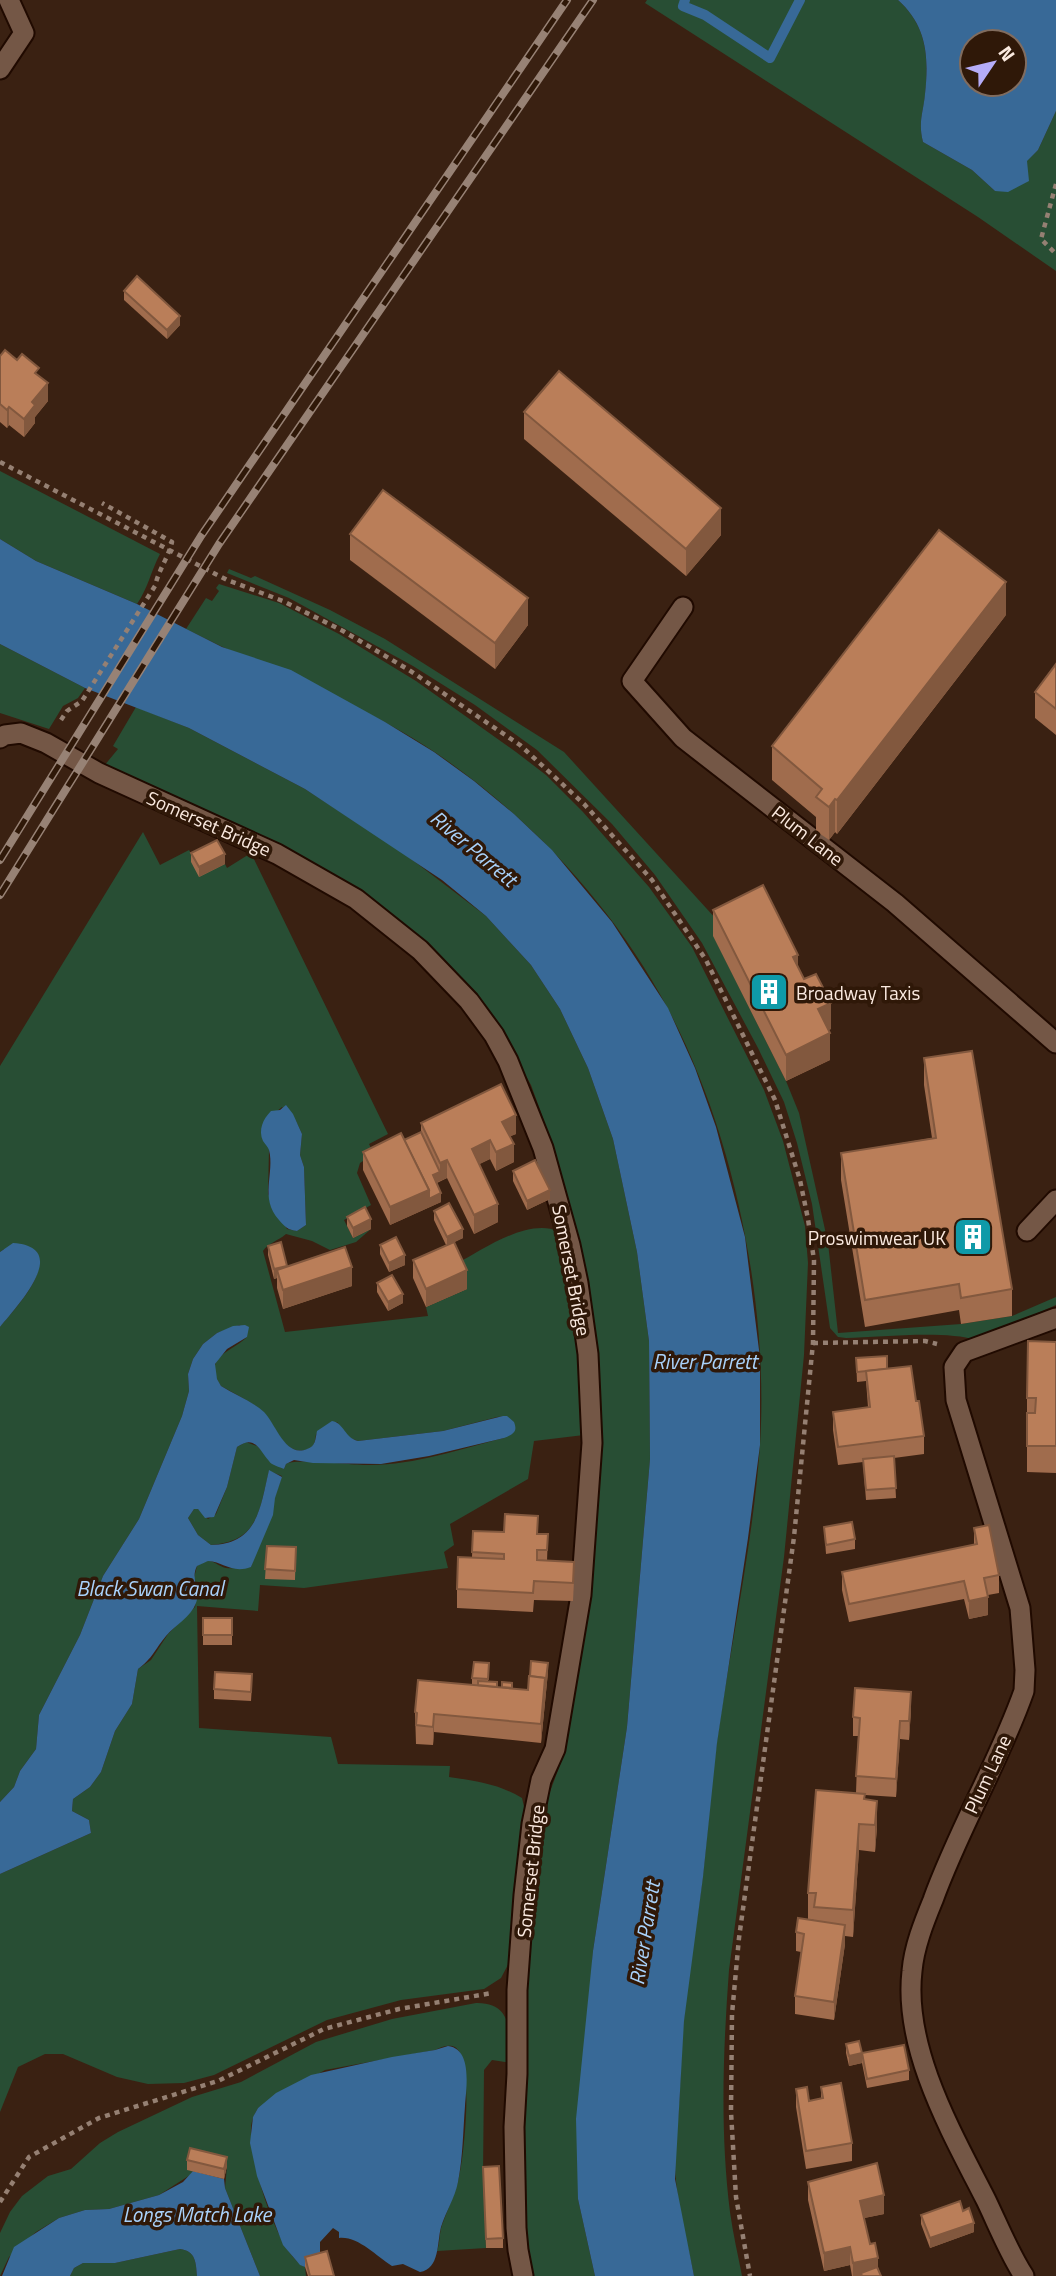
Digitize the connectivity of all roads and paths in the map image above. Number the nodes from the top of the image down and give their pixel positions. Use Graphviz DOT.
graph roads {
  1 [pos="9,0"];
  2 [pos="0,69"];
  3 [pos="1056,184"];
  4 [pos="1056,254"];
  5 [pos="0,462"];
  6 [pos="102,503"];
  7 [pos="170,551"];
  8 [pos="683,607"];
  9 [pos="67,711"];
  10 [pos="0,738"];
  11 [pos="1056,1043"];
  12 [pos="1056,1200"];
  13 [pos="1027,1231"];
  14 [pos="1056,1318"];
  15 [pos="813,1343"];
  16 [pos="964,1352"];
  17 [pos="517,1990"];
  18 [pos="0,2203"];
  19 [pos="523,2276"];
  20 [pos="750,2276"];
  21 [pos="1024,2276"];
  1 -- 2 [label="street"];
  3 -- 4 [label="path"];
  5 -- 7 [label="path"];
  6 -- 7 [label="path"];
  7 -- 9 [label="path"];
  7 -- 15 [label="path"];
  8 -- 11 [label="street, Plum Lane"];
  10 -- 17 [label="street, Somerset Bridge"];
  12 -- 13 [label="street"];
  14 -- 16 [label="street"];
  15 -- 16 [label="path"];
  15 -- 20 [label="path"];
  16 -- 21 [label="street, Plum Lane"];
  17 -- 18 [label="path"];
  17 -- 19 [label="street, Somerset Bridge"];
}
